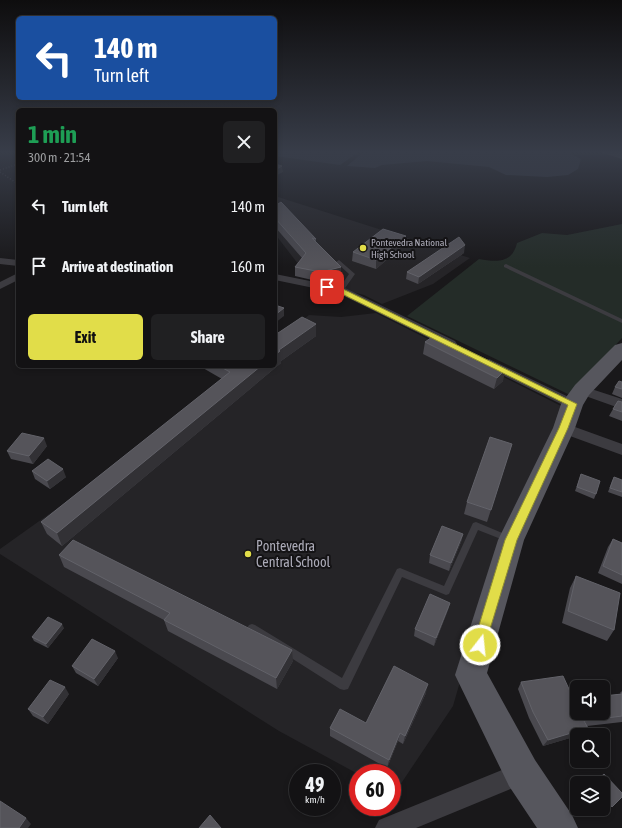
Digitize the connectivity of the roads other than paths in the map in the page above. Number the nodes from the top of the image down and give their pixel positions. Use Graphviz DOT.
graph roads {
  1 [pos="0,261"];
  2 [pos="339,262"];
  3 [pos="16,263"];
  4 [pos="506,266"];
  5 [pos="16,277"];
  6 [pos="277,277"];
  7 [pos="0,286"];
  8 [pos="341,290"];
  9 [pos="622,321"];
  10 [pos="460,349"];
  11 [pos="622,349"];
  12 [pos="481,359"];
  13 [pos="622,404"];
  14 [pos="573,408"];
  15 [pos="622,450"];
  16 [pos="511,540"];
  17 [pos="252,628"];
  18 [pos="522,773"];
  19 [pos="387,828"];
  20 [pos="559,828"];
  1 -- 3 [label="street"];
  2 -- 8 [label="lane"];
  4 -- 9 [label="lane"];
  5 -- 7 [label="street"];
  6 -- 8 [label="street"];
  8 -- 10 [label="street"];
  11 -- 14 [label="main road"];
  12 -- 14 [label="street"];
  13 -- 14 [label="street"];
  14 -- 15 [label="street"];
  14 -- 16 [label="main road"];
  16 -- 17 [label="lane"];
  16 -- 18 [label="main road"];
  18 -- 19 [label="street"];
  18 -- 20 [label="main road"];
}
